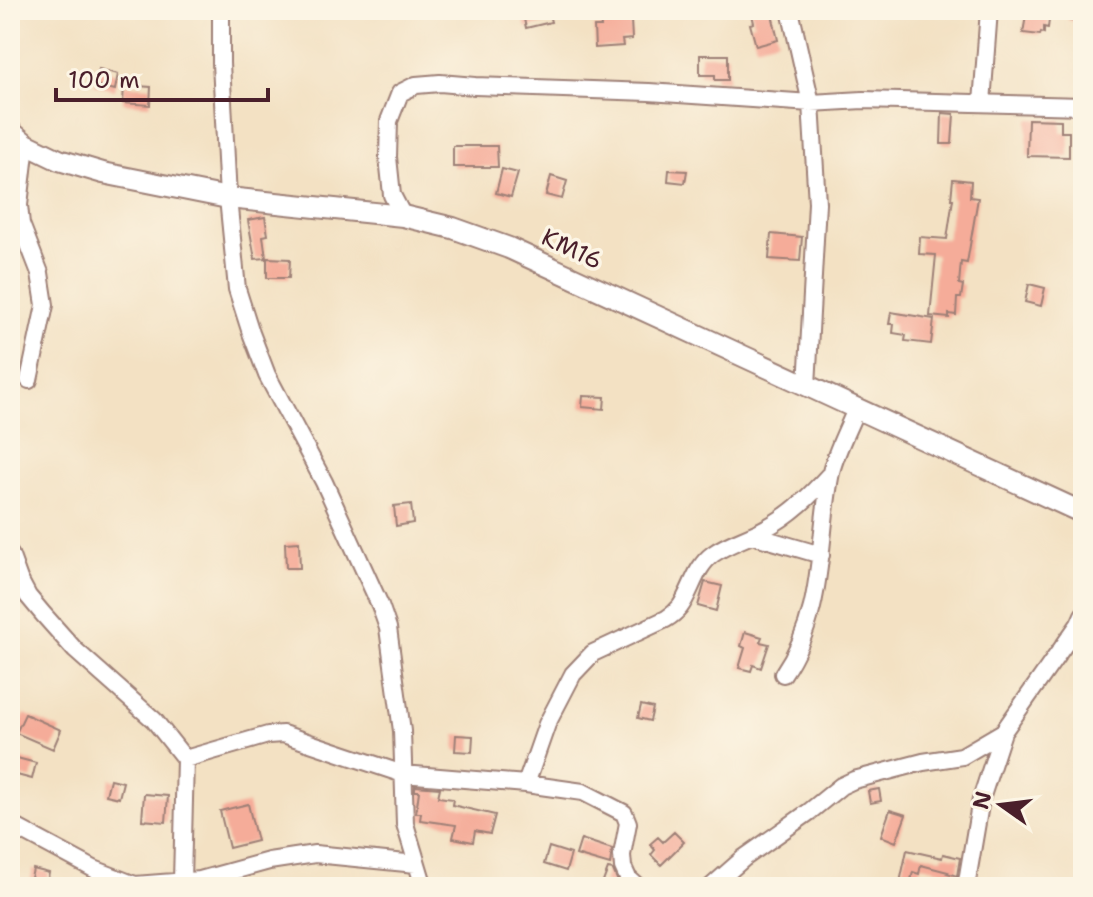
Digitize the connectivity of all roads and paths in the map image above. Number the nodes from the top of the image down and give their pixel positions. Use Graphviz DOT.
graph roads {
  1 [pos="221,10"];
  2 [pos="790,10"];
  3 [pos="989,10"];
  4 [pos="811,103"];
  5 [pos="982,103"];
  6 [pos="1083,106"];
  7 [pos="18,137"];
  8 [pos="228,198"];
  9 [pos="403,216"];
  10 [pos="29,380"];
  11 [pos="807,386"];
  12 [pos="856,409"];
  13 [pos="831,473"];
  14 [pos="1083,513"];
  15 [pos="752,535"];
  16 [pos="10,554"];
  17 [pos="821,555"];
  18 [pos="14,580"];
  19 [pos="1083,615"];
  20 [pos="783,674"];
  21 [pos="1003,732"];
  22 [pos="185,759"];
  23 [pos="403,774"];
  24 [pos="526,784"];
  25 [pos="10,824"];
  26 [pos="416,864"];
  27 [pos="182,881"];
  28 [pos="135,886"];
  29 [pos="424,887"];
  30 [pos="638,887"];
  31 [pos="711,887"];
  32 [pos="966,887"];
  1 -- 8 [label="street"];
  2 -- 4 [label="street"];
  3 -- 5 [label="street"];
  4 -- 5 [label="street"];
  4 -- 9 [label="street"];
  4 -- 11 [label="street"];
  5 -- 6 [label="street"];
  7 -- 8 [label="street, KM16"];
  7 -- 10 [label="street"];
  8 -- 9 [label="street, KM16"];
  8 -- 23 [label="street"];
  9 -- 11 [label="street, KM16"];
  11 -- 12 [label="street, KM16"];
  12 -- 13 [label="street"];
  12 -- 14 [label="street, KM16"];
  13 -- 15 [label="street"];
  13 -- 17 [label="street"];
  15 -- 17 [label="street"];
  15 -- 24 [label="street"];
  16 -- 18 [label="street"];
  17 -- 20 [label="street"];
  18 -- 22 [label="street"];
  19 -- 21 [label="street"];
  21 -- 31 [label="street"];
  21 -- 32 [label="street"];
  22 -- 23 [label="street"];
  22 -- 27 [label="street"];
  23 -- 24 [label="street"];
  23 -- 26 [label="street"];
  24 -- 30 [label="street"];
  25 -- 28 [label="street"];
  26 -- 27 [label="street"];
  26 -- 29 [label="street"];
  27 -- 28 [label="street"];
}
